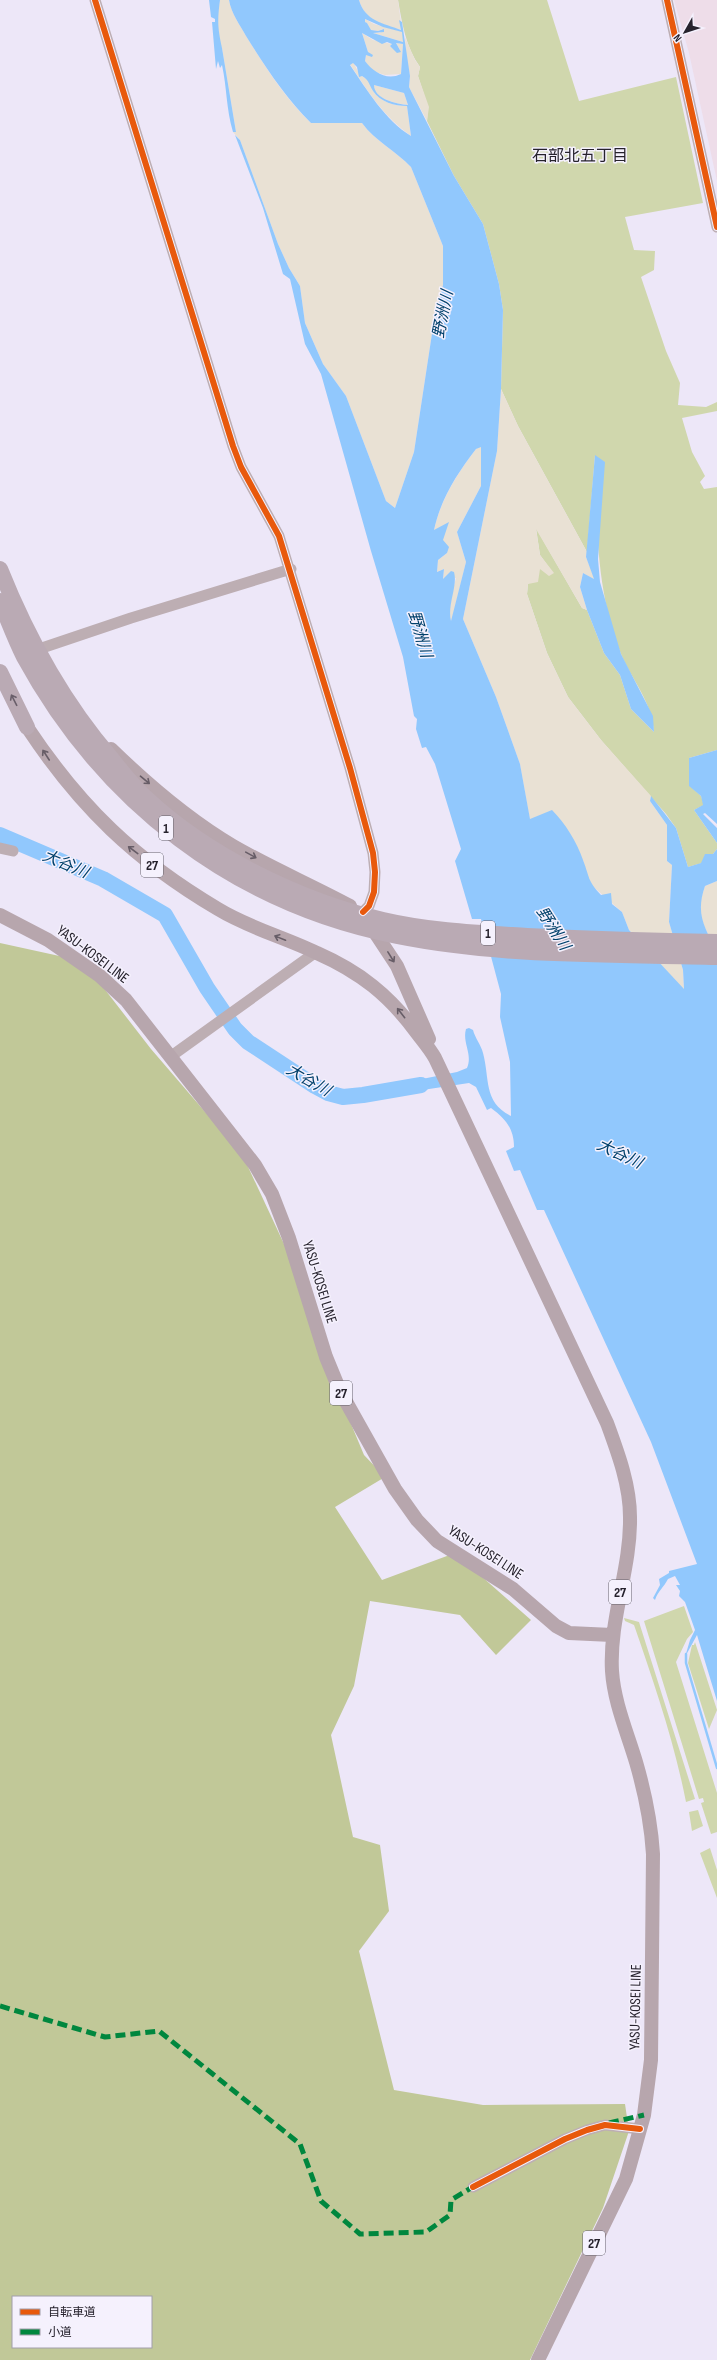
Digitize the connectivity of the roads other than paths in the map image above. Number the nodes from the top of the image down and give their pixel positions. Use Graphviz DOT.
graph roads {
  1 [pos="95,0"];
  2 [pos="667,0"];
  3 [pos="717,227"];
  4 [pos="291,569"];
  5 [pos="0,570"];
  6 [pos="0,601"];
  7 [pos="36,650"];
  8 [pos="0,672"];
  9 [pos="76,715"];
  10 [pos="27,727"];
  11 [pos="0,848"];
  12 [pos="14,851"];
  13 [pos="363,912"];
  14 [pos="0,915"];
  15 [pos="717,942"];
  16 [pos="316,952"];
  17 [pos="717,957"];
  18 [pos="170,1057"];
  19 [pos="436,1062"];
  20 [pos="612,1636"];
  21 [pos="640,2129"];
  22 [pos="473,2187"];
  23 [pos="538,2360"];
  1 -- 4 [label="street"];
  2 -- 3 [label="street"];
  4 -- 7 [label="street"];
  4 -- 13 [label="street"];
  5 -- 7 [label="highway, 1"];
  6 -- 17 [label="highway, 1"];
  7 -- 9 [label="highway, 1"];
  10 -- 8 [label="highway, one-way"];
  9 -- 13 [label="main road, one-way"];
  9 -- 15 [label="highway, 1"];
  16 -- 10 [label="main road, 27, one-way"];
  11 -- 12 [label="street"];
  13 -- 19 [label="main road, YASU-KOSEI LINE / 27, one-way"];
  14 -- 18 [label="main road, YASU-KOSEI LINE / 27"];
  16 -- 18 [label="street"];
  19 -- 16 [label="main road, YASU-KOSEI LINE / 27, one-way"];
  18 -- 20 [label="main road, YASU-KOSEI LINE / 27"];
  19 -- 20 [label="main road, YASU-KOSEI LINE / 27"];
  20 -- 21 [label="main road, YASU-KOSEI LINE / 27"];
  21 -- 22 [label="street"];
  21 -- 23 [label="main road, YASU-KOSEI LINE / 27"];
}
